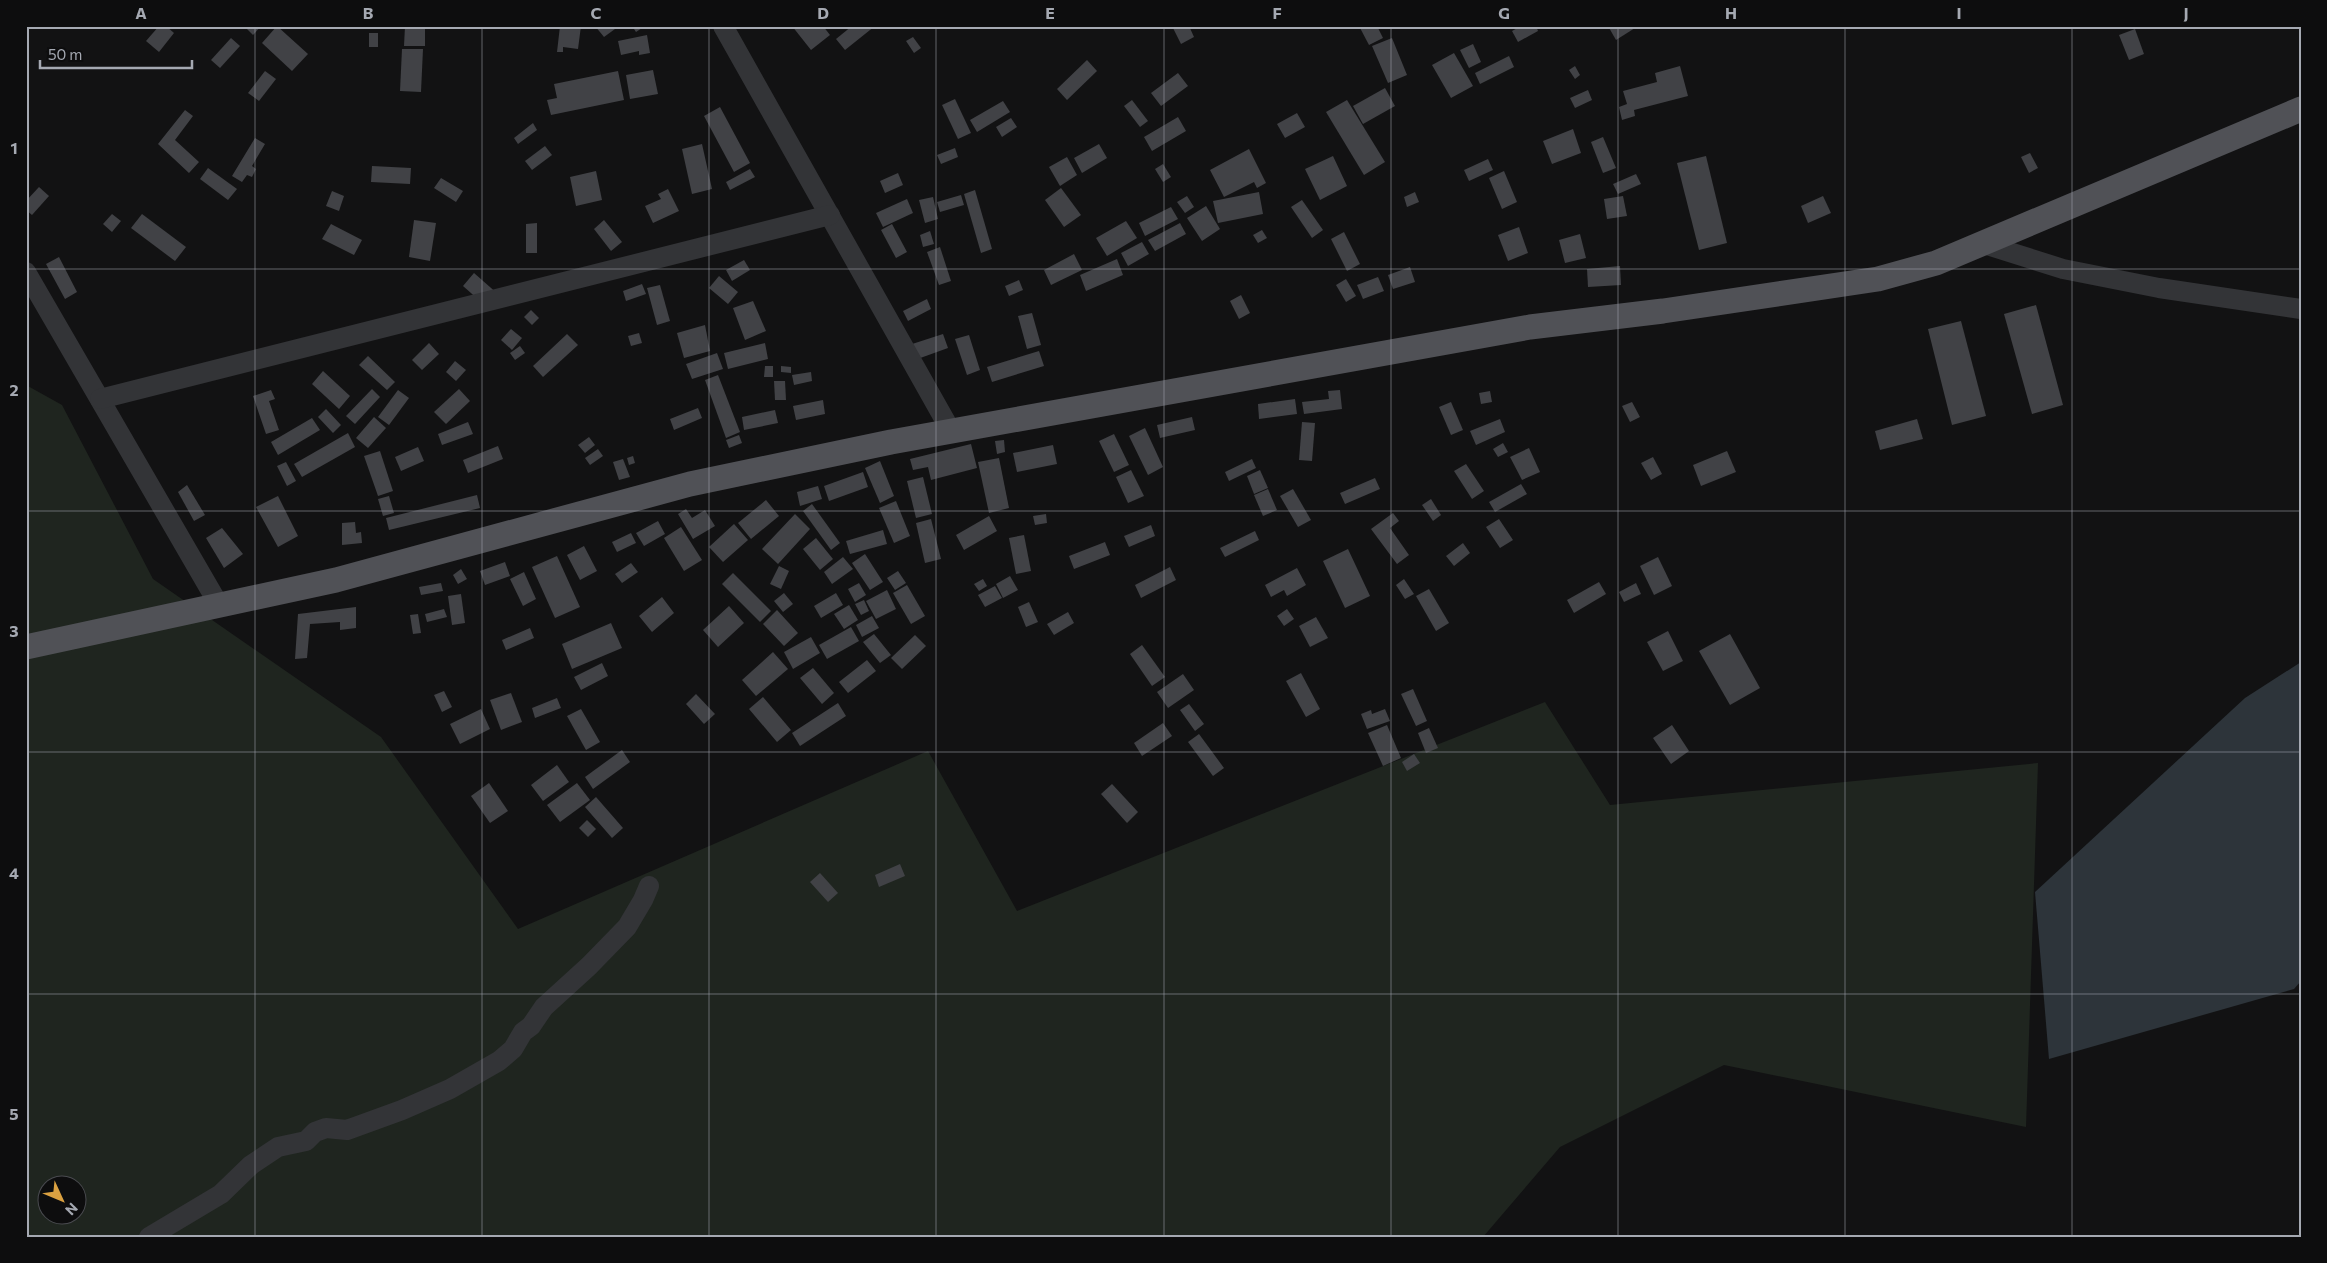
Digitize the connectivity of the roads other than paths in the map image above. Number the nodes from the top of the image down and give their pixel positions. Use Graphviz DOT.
graph roads {
  1 [pos="723,26"];
  2 [pos="2301,109"];
  3 [pos="830,215"];
  4 [pos="1984,244"];
  5 [pos="26,272"];
  6 [pos="2301,309"];
  7 [pos="100,399"];
  8 [pos="950,431"];
  9 [pos="219,605"];
  10 [pos="26,646"];
  11 [pos="649,886"];
  12 [pos="149,1237"];
  1 -- 3 [label="street"];
  2 -- 4 [label="main road"];
  3 -- 7 [label="street"];
  3 -- 8 [label="street"];
  4 -- 6 [label="street"];
  4 -- 8 [label="main road"];
  5 -- 7 [label="street"];
  7 -- 9 [label="street"];
  8 -- 9 [label="main road"];
  9 -- 10 [label="main road"];
  11 -- 12 [label="street"];
}
